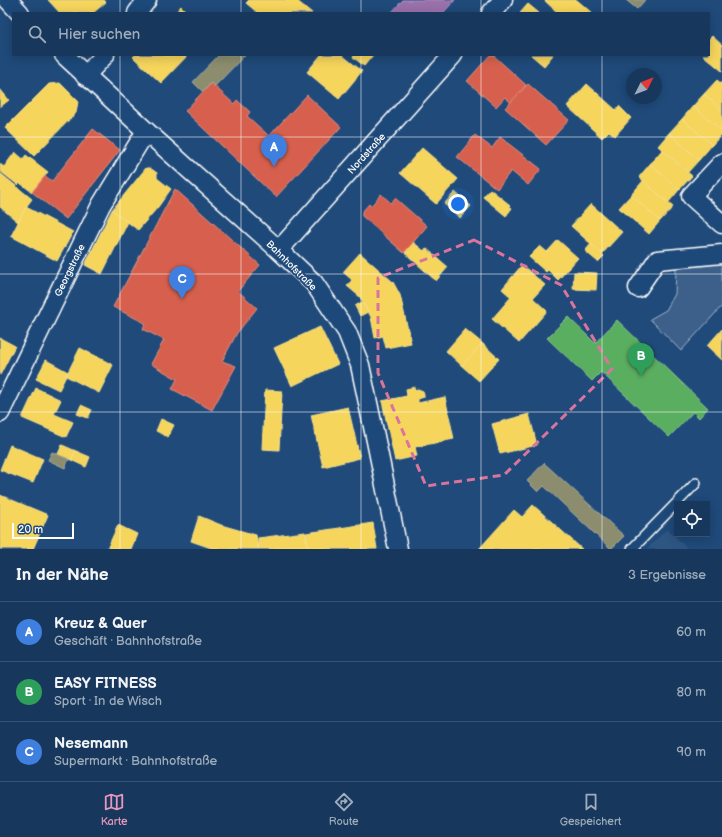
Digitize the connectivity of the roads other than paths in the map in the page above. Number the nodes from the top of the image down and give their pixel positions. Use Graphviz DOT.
graph roads {
  1 [pos="8,0"];
  2 [pos="147,0"];
  3 [pos="503,0"];
  4 [pos="19,12"];
  5 [pos="138,12"];
  6 [pos="492,12"];
  7 [pos="65,56"];
  8 [pos="104,56"];
  9 [pos="452,56"];
  10 [pos="85,76"];
  11 [pos="146,131"];
  12 [pos="722,163"];
  13 [pos="722,224"];
  14 [pos="279,250"];
  15 [pos="722,254"];
  16 [pos="638,288"];
  17 [pos="0,413"];
  18 [pos="696,482"];
  19 [pos="398,549"];
  20 [pos="632,549"];
  1 -- 4 [label="street"];
  2 -- 5 [label="street"];
  3 -- 6 [label="street"];
  7 -- 10 [label="street, Bahnhofstraße"];
  8 -- 10 [label="street"];
  9 -- 14 [label="street, Nordstraße"];
  10 -- 11 [label="street, Bahnhofstraße"];
  11 -- 14 [label="street, Bahnhofstraße"];
  11 -- 17 [label="street, Georgstraße"];
  12 -- 13 [label="street"];
  14 -- 19 [label="street, Bahnhofstraße"];
  15 -- 16 [label="street"];
  18 -- 20 [label="lane"];
}
